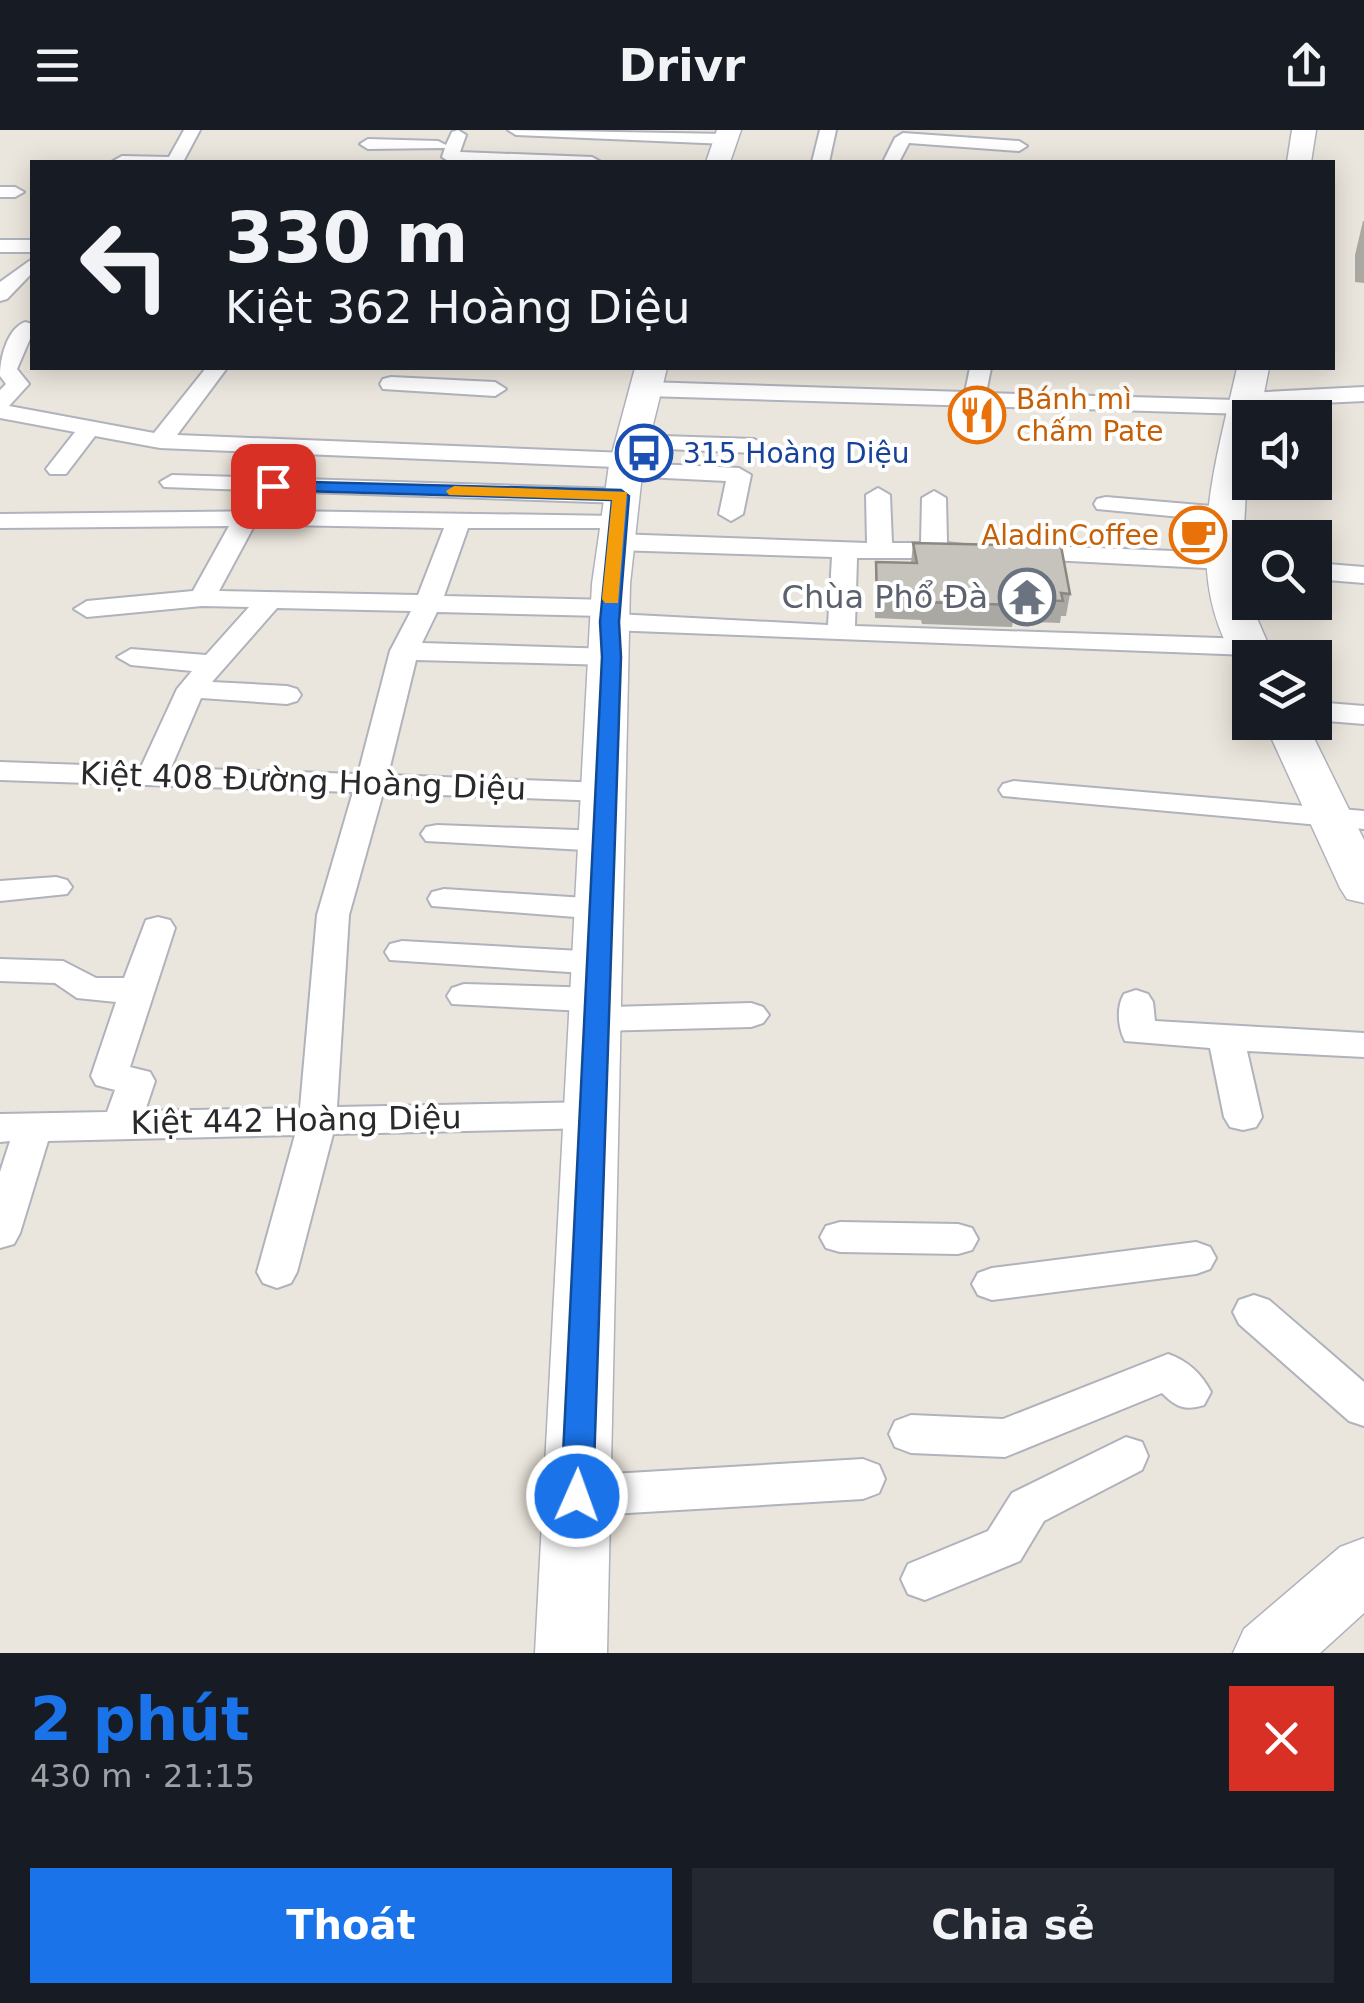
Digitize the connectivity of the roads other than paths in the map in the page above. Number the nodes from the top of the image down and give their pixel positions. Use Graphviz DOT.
graph roads {
  1 [pos="192,130"];
  2 [pos="516,130"];
  3 [pos="828,130"];
  4 [pos="1304,130"];
  5 [pos="458,135"];
  6 [pos="630,135"];
  7 [pos="372,137"];
  8 [pos="922,142"];
  9 [pos="438,146"];
  10 [pos="547,146"];
  11 [pos="1020,146"];
  12 [pos="719,149"];
  13 [pos="589,158"];
  14 [pos="176,160"];
  15 [pos="357,160"];
  16 [pos="821,160"];
  17 [pos="892,160"];
  18 [pos="1299,160"];
  19 [pos="0,246"];
  20 [pos="30,246"];
  21 [pos="30,266"];
  22 [pos="0,295"];
  23 [pos="0,328"];
  24 [pos="29,328"];
  25 [pos="214,370"];
  26 [pos="827,370"];
  27 [pos="980,370"];
  28 [pos="649,378"];
  29 [pos="391,384"];
  30 [pos="1250,387"];
  31 [pos="494,389"];
  32 [pos="1364,394"];
  33 [pos="824,396"];
  34 [pos="974,401"];
  35 [pos="0,403"];
  36 [pos="0,411"];
  37 [pos="92,426"];
  38 [pos="160,440"];
  39 [pos="754,446"];
  40 [pos="58,469"];
  41 [pos="172,482"];
  42 [pos="343,488"];
  43 [pos="623,489"];
  44 [pos="878,494"];
  45 [pos="934,498"];
  46 [pos="1106,504"];
  47 [pos="730,514"];
  48 [pos="1224,514"];
  49 [pos="246,518"];
  50 [pos="330,519"];
  51 [pos="459,520"];
  52 [pos="0,522"];
  53 [pos="845,550"];
  54 [pos="934,550"];
  55 [pos="880,551"];
  56 [pos="1232,555"];
  57 [pos="1232,565"];
  58 [pos="1332,573"];
  59 [pos="1364,574"];
  60 [pos="202,598"];
  61 [pos="269,600"];
  62 [pos="427,606"];
  63 [pos="87,609"];
  64 [pos="610,629"];
  65 [pos="841,634"];
  66 [pos="1232,649"];
  67 [pos="404,651"];
  68 [pos="131,657"];
  69 [pos="214,664"];
  70 [pos="191,689"];
  71 [pos="287,695"];
  72 [pos="1332,712"];
  73 [pos="1364,715"];
  74 [pos="1296,740"];
  75 [pos="0,770"];
  76 [pos="152,776"];
  77 [pos="371,784"];
  78 [pos="1014,790"];
  79 [pos="604,816"];
  80 [pos="1347,819"];
  81 [pos="437,834"];
  82 [pos="56,888"];
  83 [pos="1364,888"];
  84 [pos="0,891"];
  85 [pos="444,898"];
  86 [pos="602,909"];
  87 [pos="158,928"];
  88 [pos="402,952"];
  89 [pos="0,970"];
  90 [pos="137,990"];
  91 [pos="598,994"];
  92 [pos="464,996"];
  93 [pos="1136,1002"];
  94 [pos="750,1015"];
  95 [pos="1226,1038"];
  96 [pos="1364,1045"];
  97 [pos="592,1116"];
  98 [pos="1242,1117"];
  99 [pos="318,1120"];
  100 [pos="122,1123"];
  101 [pos="17,1126"];
  102 [pos="0,1233"];
  103 [pos="840,1237"];
  104 [pos="958,1239"];
  105 [pos="1196,1258"];
  106 [pos="276,1272"];
  107 [pos="992,1284"];
  108 [pos="1254,1312"];
  109 [pos="1188,1392"];
  110 [pos="1364,1408"];
  111 [pos="911,1434"];
  112 [pos="1126,1456"];
  113 [pos="863,1479"];
  114 [pos="577,1496"];
  115 [pos="1364,1568"];
  116 [pos="925,1579"];
  117 [pos="570,1653"];
  118 [pos="1269,1653"];
  1 -- 14 [label="street"];
  2 -- 6 [label="street"];
  3 -- 16 [label="street"];
  4 -- 18 [label="main road"];
  5 -- 13 [label="street"];
  6 -- 12 [label="street"];
  6 -- 13 [label="street"];
  7 -- 9 [label="street"];
  7 -- 15 [label="street"];
  8 -- 11 [label="street"];
  8 -- 17 [label="street"];
  10 -- 13 [label="street"];
  19 -- 20 [label="street"];
  21 -- 22 [label="street"];
  23 -- 24 [label="street"];
  24 -- 35 [label="street"];
  25 -- 38 [label="street"];
  26 -- 33 [label="street"];
  27 -- 34 [label="street"];
  28 -- 33 [label="street"];
  28 -- 43 [label="main road"];
  29 -- 31 [label="street"];
  30 -- 32 [label="street"];
  30 -- 34 [label="street"];
  30 -- 48 [label="main road"];
  33 -- 34 [label="street"];
  36 -- 37 [label="street"];
  37 -- 38 [label="street"];
  37 -- 40 [label="street"];
  38 -- 43 [label="street"];
  39 -- 43 [label="street"];
  41 -- 42 [label="street"];
  42 -- 43 [label="street"];
  42 -- 50 [label="street"];
  43 -- 47 [label="street"];
  43 -- 51 [label="street"];
  43 -- 53 [label="street"];
  43 -- 64 [label="main road"];
  44 -- 55 [label="street"];
  45 -- 54 [label="street"];
  46 -- 48 [label="street"];
  48 -- 56 [label="main road"];
  49 -- 50 [label="street"];
  49 -- 52 [label="street"];
  49 -- 60 [label="street"];
  50 -- 51 [label="street"];
  51 -- 62 [label="street"];
  53 -- 55 [label="street"];
  53 -- 65 [label="street"];
  54 -- 55 [label="street"];
  54 -- 57 [label="street"];
  58 -- 59 [label="street"];
  60 -- 61 [label="street"];
  60 -- 63 [label="street"];
  61 -- 62 [label="street"];
  61 -- 69 [label="street"];
  62 -- 64 [label="street"];
  62 -- 67 [label="street"];
  64 -- 65 [label="street"];
  64 -- 67 [label="street"];
  64 -- 79 [label="main road"];
  65 -- 66 [label="street"];
  67 -- 77 [label="street"];
  68 -- 69 [label="street"];
  69 -- 70 [label="street"];
  70 -- 71 [label="street"];
  70 -- 76 [label="street"];
  72 -- 73 [label="street"];
  74 -- 80 [label="main road"];
  75 -- 76 [label="street, Kiệt 408 Đường Hoàng Diệu"];
  76 -- 77 [label="street, Kiệt 408 Đường Hoàng Diệu"];
  77 -- 79 [label="street, Kiệt 408 Đường Hoàng Diệu"];
  77 -- 99 [label="street"];
  78 -- 80 [label="street"];
  79 -- 81 [label="street"];
  79 -- 86 [label="main road"];
  80 -- 83 [label="main road"];
  82 -- 84 [label="street"];
  85 -- 86 [label="street"];
  86 -- 91 [label="main road"];
  87 -- 90 [label="street"];
  88 -- 91 [label="street"];
  89 -- 90 [label="street"];
  90 -- 100 [label="street"];
  91 -- 92 [label="street"];
  91 -- 94 [label="street"];
  91 -- 97 [label="main road"];
  93 -- 95 [label="street"];
  95 -- 96 [label="street"];
  95 -- 98 [label="street"];
  97 -- 99 [label="street, Kiệt 442 Hoàng Diệu"];
  97 -- 114 [label="main road"];
  99 -- 100 [label="street, Kiệt 442 Hoàng Diệu"];
  99 -- 106 [label="street"];
  100 -- 101 [label="street, Kiệt 442 Hoàng Diệu"];
  101 -- 102 [label="street"];
  103 -- 104 [label="street"];
  105 -- 107 [label="street"];
  108 -- 110 [label="street"];
  109 -- 111 [label="street"];
  112 -- 116 [label="street"];
  113 -- 114 [label="street"];
  114 -- 117 [label="main road"];
  115 -- 118 [label="main road"];
}
